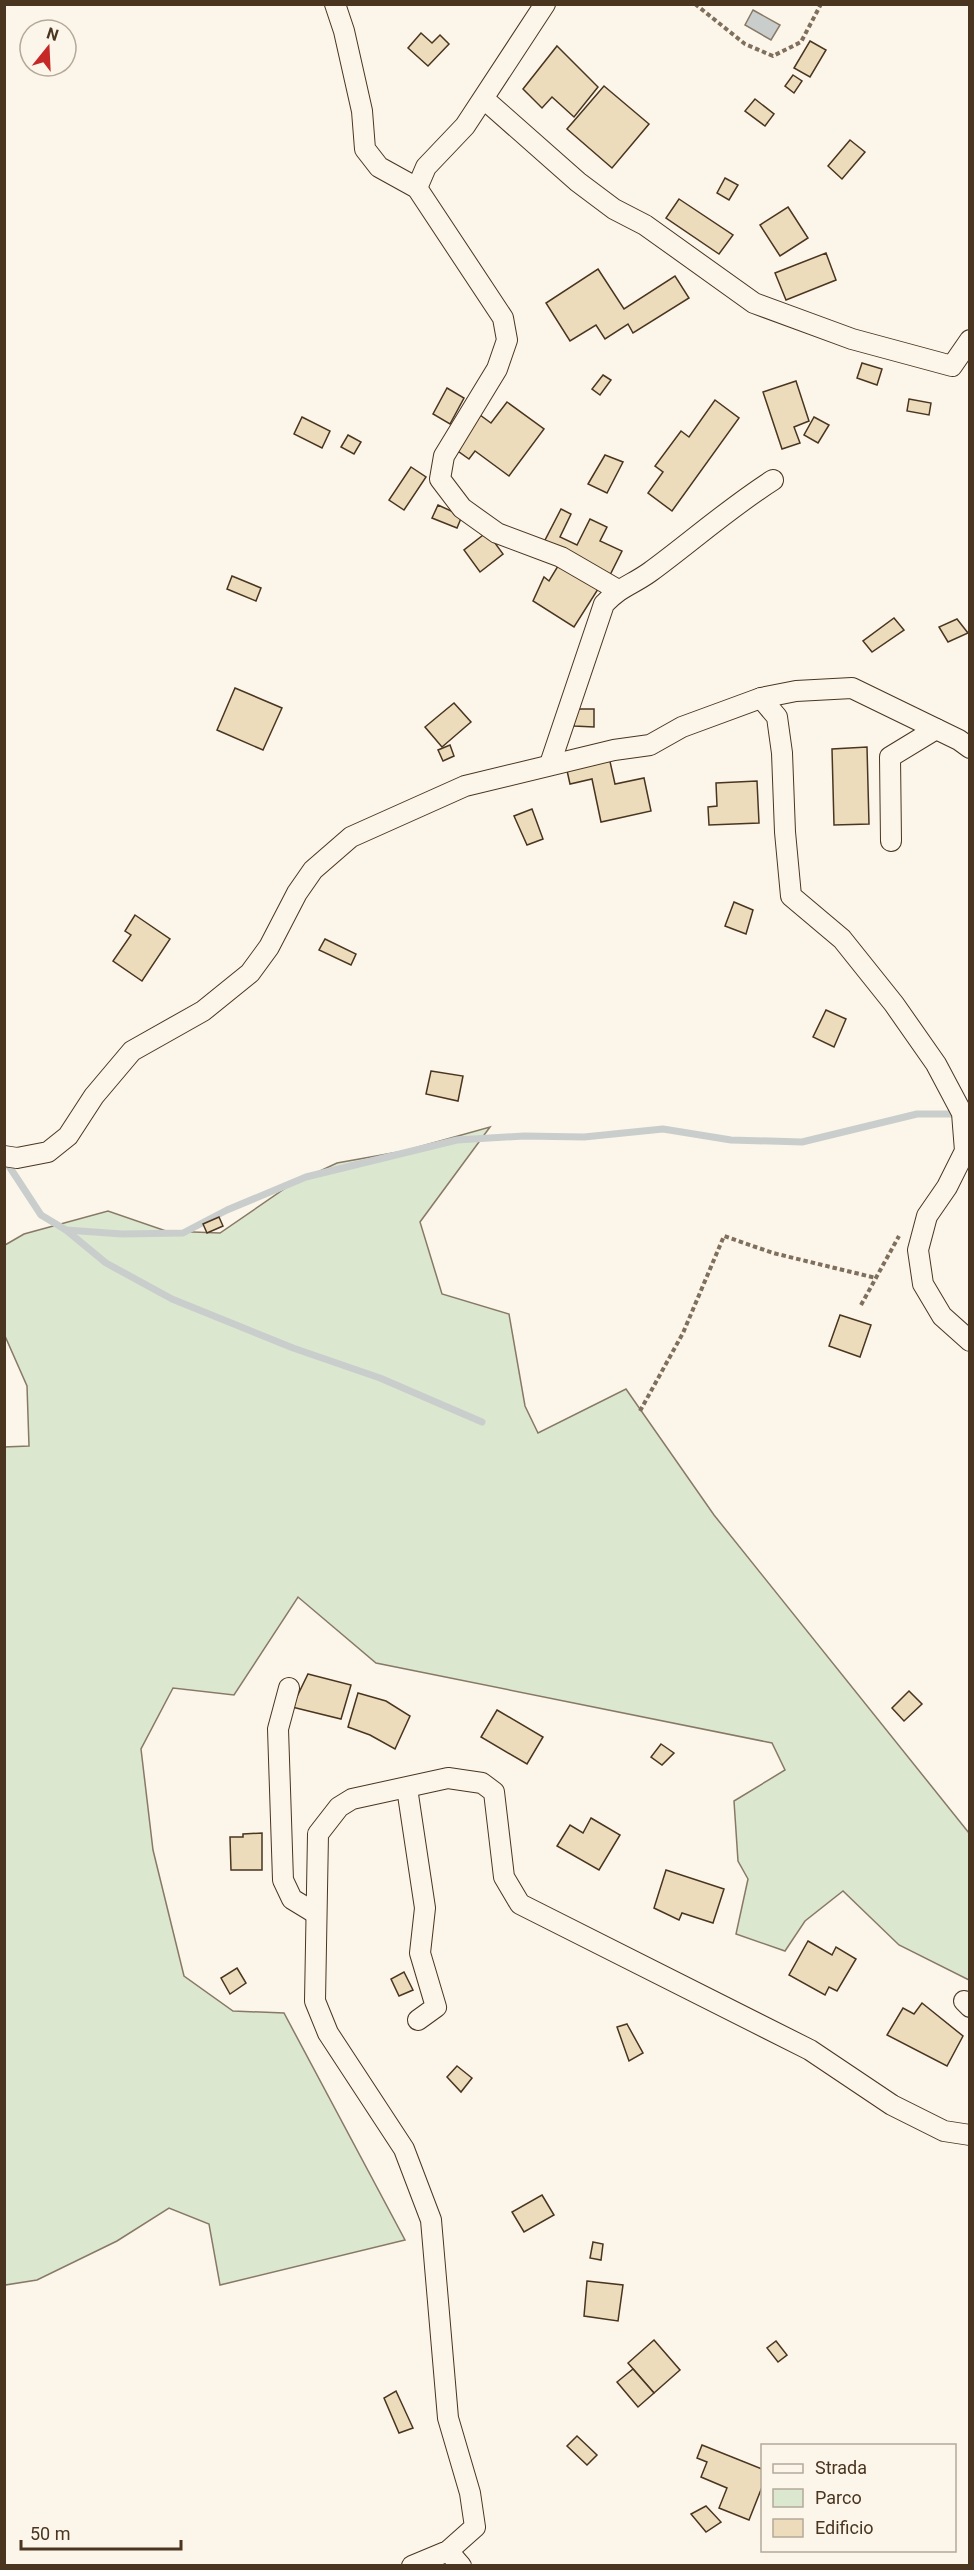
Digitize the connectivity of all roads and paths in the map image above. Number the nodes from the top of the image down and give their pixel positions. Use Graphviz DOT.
graph roads {
  1 [pos="335,4"];
  2 [pos="545,4"];
  3 [pos="695,4"];
  4 [pos="821,4"];
  5 [pos="484,99"];
  6 [pos="417,188"];
  7 [pos="969,340"];
  8 [pos="773,480"];
  9 [pos="618,590"];
  10 [pos="760,698"];
  11 [pos="936,729"];
  12 [pos="969,748"];
  13 [pos="550,764"];
  14 [pos="891,841"];
  15 [pos="4,1156"];
  16 [pos="876,1278"];
  17 [pos="969,1341"];
  18 [pos="640,1410"];
  19 [pos="289,1688"];
  20 [pos="407,1788"];
  21 [pos="315,1913"];
  22 [pos="418,2020"];
  23 [pos="969,2135"];
  24 [pos="454,2558"];
  25 [pos="412,2565"];
  1 -- 6 [label="street"];
  2 -- 5 [label="street"];
  3 -- 4 [label="path"];
  5 -- 6 [label="street"];
  5 -- 7 [label="street"];
  6 -- 9 [label="street"];
  8 -- 9 [label="street"];
  9 -- 13 [label="street"];
  10 -- 11 [label="street"];
  10 -- 13 [label="street"];
  10 -- 17 [label="street"];
  11 -- 12 [label="street"];
  11 -- 14 [label="street"];
  13 -- 15 [label="street"];
  16 -- 18 [label="path"];
  19 -- 21 [label="street"];
  20 -- 21 [label="street"];
  20 -- 22 [label="street"];
  20 -- 23 [label="street"];
  21 -- 24 [label="street"];
  24 -- 25 [label="street"];
}
